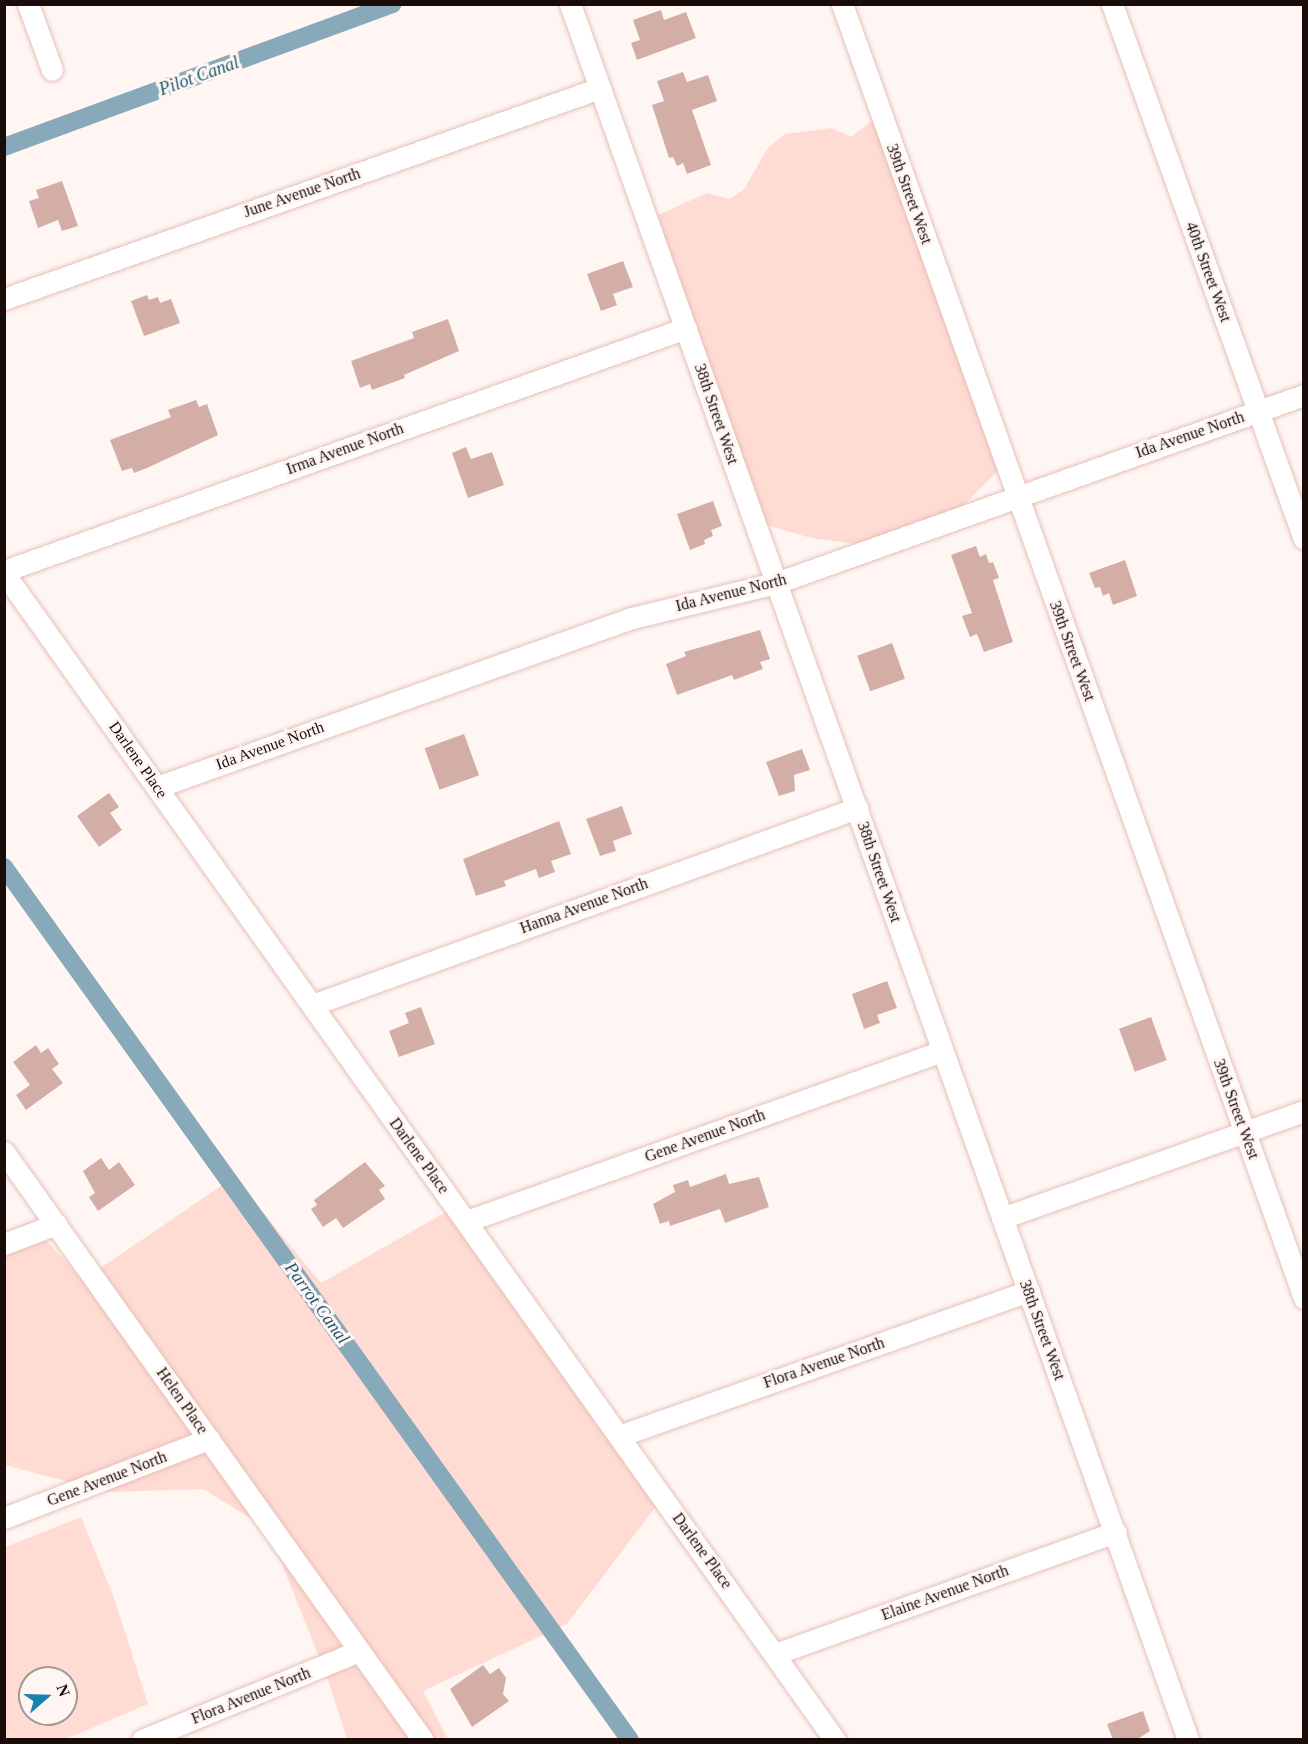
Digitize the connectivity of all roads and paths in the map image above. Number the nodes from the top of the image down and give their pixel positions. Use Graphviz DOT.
graph roads {
  1 [pos="28,4"];
  2 [pos="570,4"];
  3 [pos="842,4"];
  4 [pos="1113,4"];
  5 [pos="52,70"];
  6 [pos="600,88"];
  7 [pos="4,299"];
  8 [pos="686,328"];
  9 [pos="1304,395"];
  10 [pos="1258,412"];
  11 [pos="1016,497"];
  12 [pos="1304,539"];
  13 [pos="4,572"];
  14 [pos="776,583"];
  15 [pos="157,787"];
  16 [pos="857,808"];
  17 [pos="312,1005"];
  18 [pos="942,1051"];
  19 [pos="1304,1111"];
  20 [pos="1245,1132"];
  21 [pos="4,1152"];
  22 [pos="1002,1218"];
  23 [pos="467,1221"];
  24 [pos="56,1224"];
  25 [pos="4,1244"];
  26 [pos="1029,1291"];
  27 [pos="1304,1298"];
  28 [pos="620,1436"];
  29 [pos="209,1439"];
  30 [pos="4,1518"];
  31 [pos="1116,1533"];
  32 [pos="359,1651"];
  33 [pos="775,1654"];
  34 [pos="167,1735"];
  35 [pos="142,1740"];
  36 [pos="423,1740"];
  37 [pos="835,1740"];
  38 [pos="1188,1740"];
  1 -- 5 [label="street"];
  2 -- 6 [label="street, 38th Street West"];
  3 -- 11 [label="street, 39th Street West"];
  4 -- 10 [label="street, 40th Street West"];
  6 -- 7 [label="street, June Avenue North"];
  6 -- 8 [label="street, 38th Street West"];
  8 -- 13 [label="street, Irma Avenue North"];
  8 -- 14 [label="street, 38th Street West"];
  9 -- 10 [label="street, Ida Avenue North"];
  10 -- 11 [label="street, Ida Avenue North"];
  10 -- 12 [label="street, 40th Street West"];
  11 -- 14 [label="street, Ida Avenue North"];
  11 -- 20 [label="street, 39th Street West"];
  13 -- 15 [label="street, Darlene Place"];
  14 -- 15 [label="street, Ida Avenue North"];
  14 -- 16 [label="street, 38th Street West"];
  15 -- 17 [label="street, Darlene Place"];
  16 -- 17 [label="street, Hanna Avenue North"];
  16 -- 18 [label="street, 38th Street West"];
  17 -- 23 [label="street, Darlene Place"];
  18 -- 22 [label="street, 38th Street West"];
  18 -- 23 [label="street, Gene Avenue North"];
  19 -- 20 [label="street"];
  20 -- 22 [label="street"];
  20 -- 27 [label="street, 39th Street West"];
  21 -- 24 [label="street, Helen Place"];
  22 -- 26 [label="street, 38th Street West"];
  23 -- 28 [label="street, Darlene Place"];
  24 -- 25 [label="street"];
  24 -- 29 [label="street, Helen Place"];
  26 -- 28 [label="street, Flora Avenue North"];
  26 -- 31 [label="street, 38th Street West"];
  28 -- 33 [label="street, Darlene Place"];
  29 -- 30 [label="street, Gene Avenue North"];
  29 -- 32 [label="street, Helen Place"];
  31 -- 33 [label="street, Elaine Avenue North"];
  31 -- 38 [label="street, 38th Street West"];
  32 -- 34 [label="street, Flora Avenue North"];
  32 -- 36 [label="street, Helen Place"];
  33 -- 37 [label="street, Darlene Place"];
  34 -- 35 [label="street, Flora Avenue North"];
}
